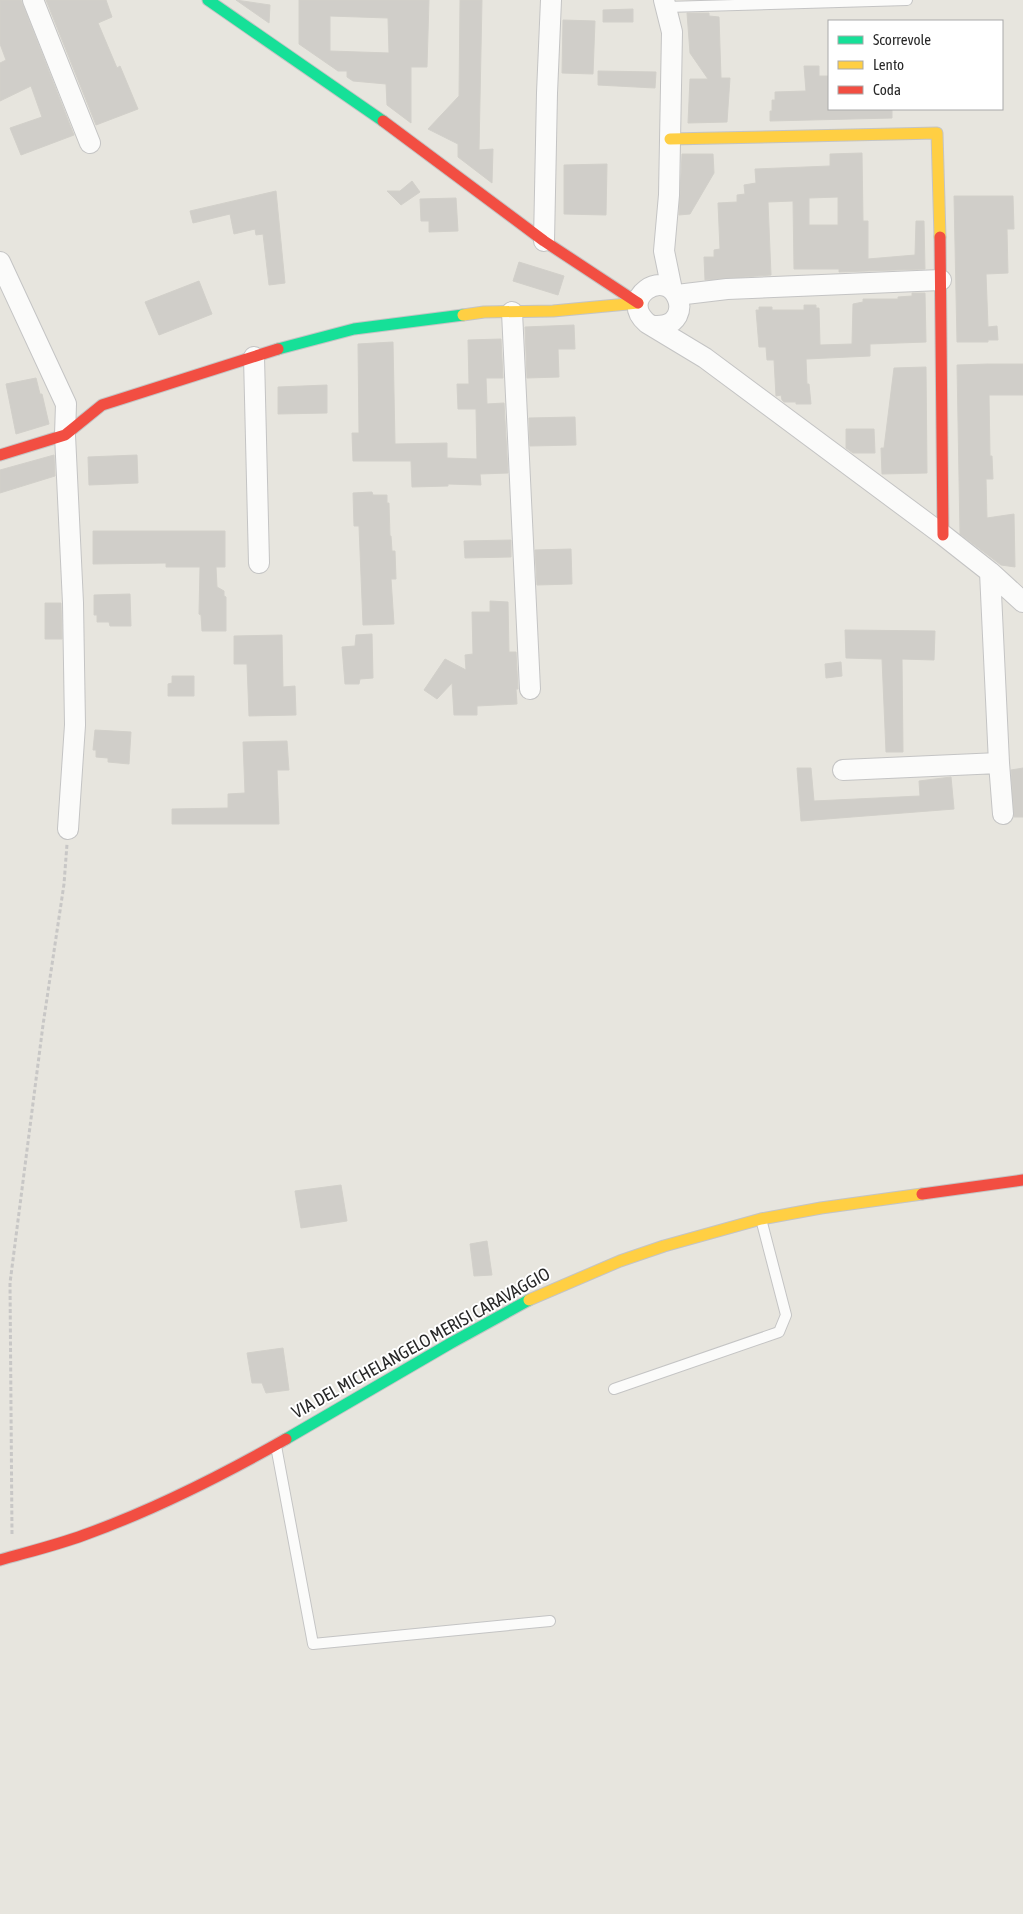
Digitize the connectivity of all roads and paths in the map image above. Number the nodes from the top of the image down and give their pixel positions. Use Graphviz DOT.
graph roads {
  1 [pos="33,0"];
  2 [pos="208,0"];
  3 [pos="551,0"];
  4 [pos="908,0"];
  5 [pos="665,4"];
  6 [pos="670,139"];
  7 [pos="90,143"];
  8 [pos="544,241"];
  9 [pos="664,251"];
  10 [pos="0,262"];
  11 [pos="940,280"];
  12 [pos="643,295"];
  13 [pos="676,299"];
  14 [pos="512,312"];
  15 [pos="654,326"];
  16 [pos="254,356"];
  17 [pos="705,358"];
  18 [pos="65,435"];
  19 [pos="0,455"];
  20 [pos="943,535"];
  21 [pos="259,563"];
  22 [pos="990,572"];
  23 [pos="1023,602"];
  24 [pos="530,690"];
  25 [pos="998,763"];
  26 [pos="843,770"];
  27 [pos="1003,814"];
  28 [pos="68,829"];
  29 [pos="1023,1180"];
  30 [pos="761,1219"];
  31 [pos="614,1389"];
  32 [pos="275,1445"];
  33 [pos="12,1557"];
  34 [pos="0,1560"];
  35 [pos="550,1621"];
  1 -- 7 [label="street"];
  2 -- 8 [label="street"];
  3 -- 8 [label="street"];
  4 -- 5 [label="lane"];
  5 -- 6 [label="street"];
  6 -- 9 [label="street"];
  6 -- 11 [label="street"];
  8 -- 12 [label="street"];
  9 -- 12 [label="street"];
  9 -- 13 [label="street"];
  10 -- 18 [label="street"];
  11 -- 13 [label="street"];
  11 -- 20 [label="street"];
  12 -- 13 [label="street"];
  12 -- 14 [label="street"];
  12 -- 15 [label="street"];
  13 -- 15 [label="street"];
  13 -- 17 [label="street"];
  14 -- 16 [label="street"];
  14 -- 24 [label="street"];
  15 -- 17 [label="street"];
  16 -- 18 [label="street"];
  16 -- 21 [label="street"];
  17 -- 20 [label="street"];
  18 -- 19 [label="street"];
  18 -- 28 [label="street"];
  20 -- 22 [label="street"];
  22 -- 23 [label="street"];
  22 -- 25 [label="street"];
  25 -- 26 [label="street"];
  25 -- 27 [label="street"];
  28 -- 33 [label="path"];
  29 -- 30 [label="street, VIA DEL MICHELANGELO MERISI CARAVAGGIO"];
  30 -- 31 [label="lane"];
  30 -- 32 [label="street, VIA DEL MICHELANGELO MERISI CARAVAGGIO"];
  32 -- 33 [label="street, VIA DEL MICHELANGELO MERISI CARAVAGGIO"];
  32 -- 35 [label="lane"];
  33 -- 34 [label="street, VIA DEL MICHELANGELO MERISI CARAVAGGIO"];
}
